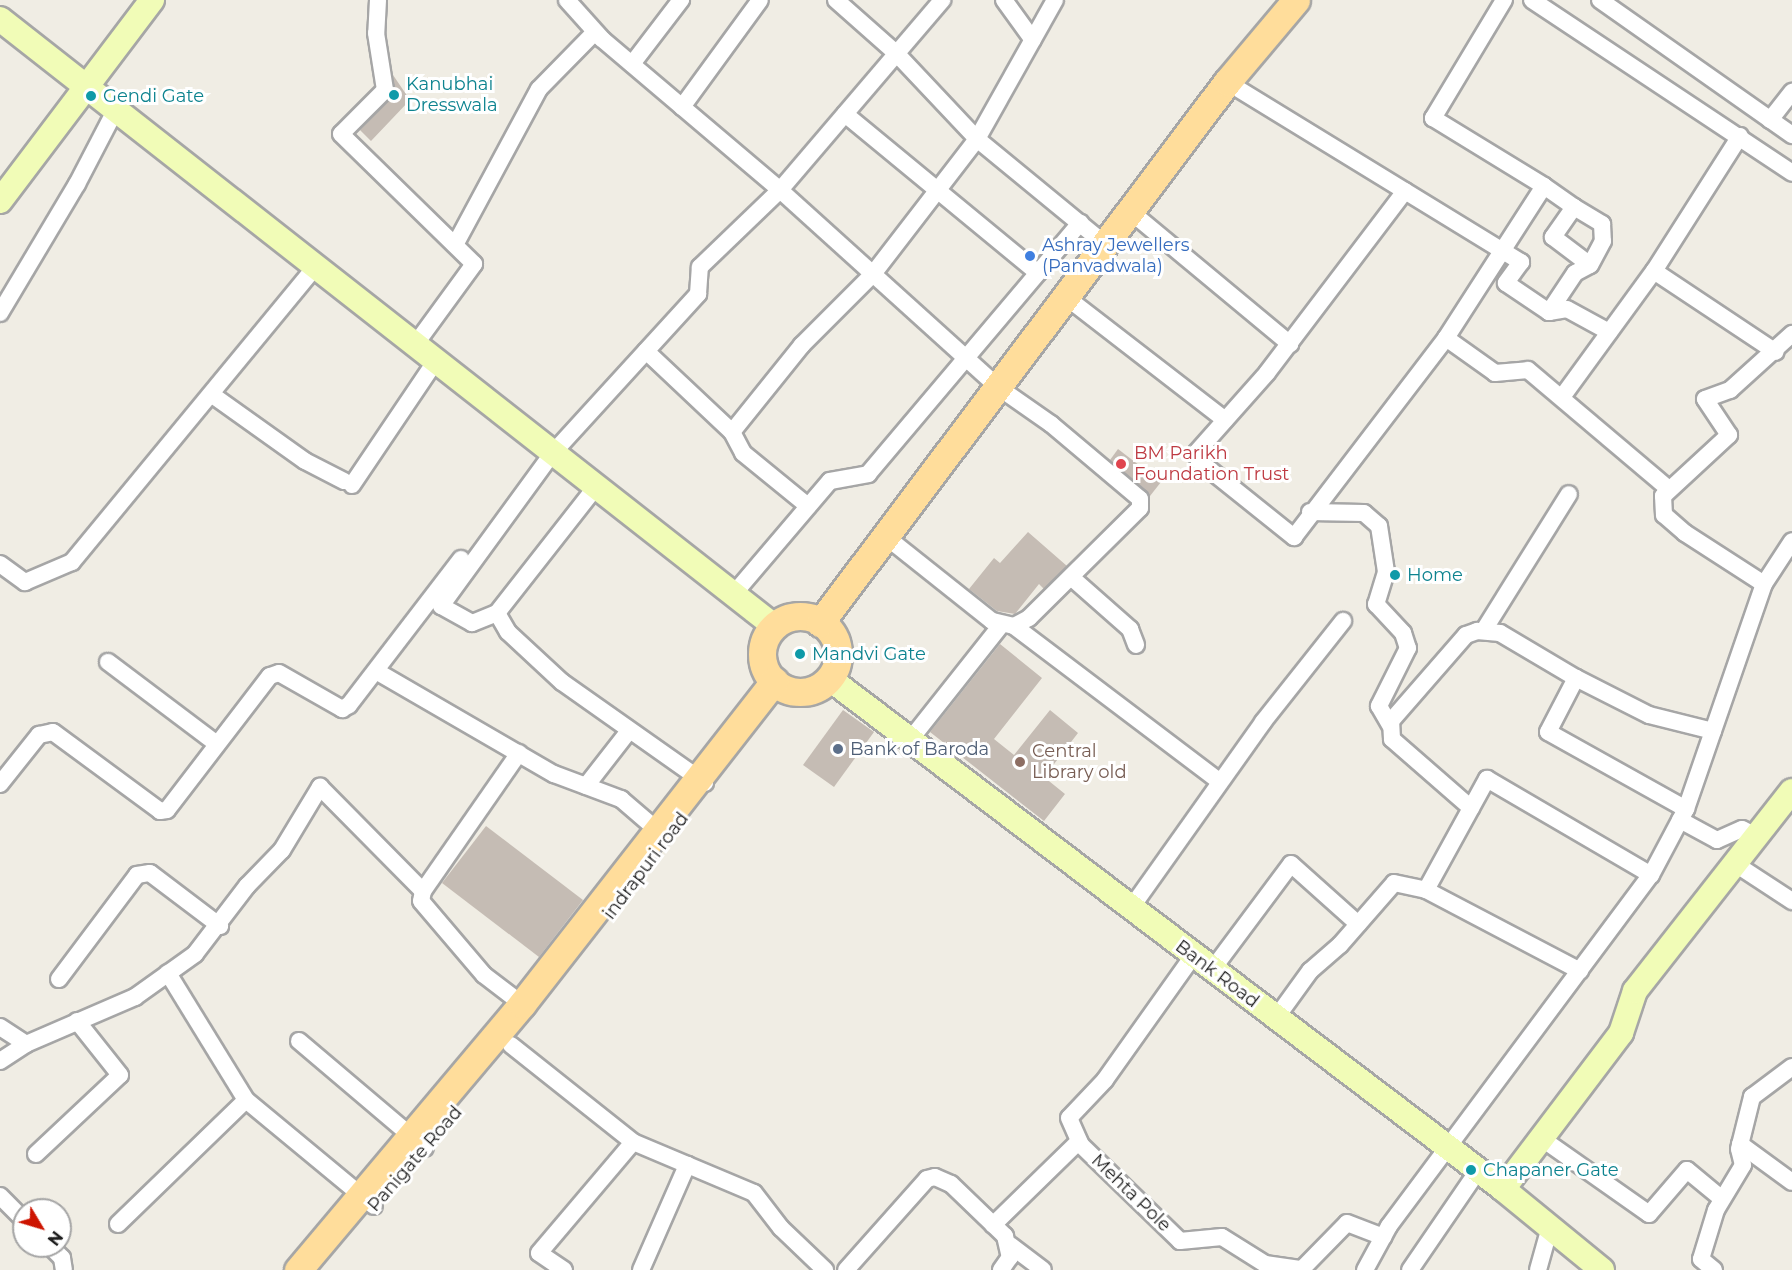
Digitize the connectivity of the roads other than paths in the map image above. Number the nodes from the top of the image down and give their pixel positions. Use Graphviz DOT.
graph roads {
  1 [pos="152,0"];
  2 [pos="378,0"];
  3 [pos="681,0"];
  4 [pos="760,0"];
  5 [pos="836,0"];
  6 [pos="942,0"];
  7 [pos="1004,0"];
  8 [pos="1055,0"];
  9 [pos="1504,0"];
  10 [pos="1532,0"];
  11 [pos="1600,0"];
  12 [pos="571,2"];
  13 [pos="1288,4"];
  14 [pos="0,18"];
  15 [pos="596,32"];
  16 [pos="1033,40"];
  17 [pos="896,53"];
  18 [pos="632,64"];
  19 [pos="1227,82"];
  20 [pos="86,85"];
  21 [pos="1792,92"];
  22 [pos="682,107"];
  23 [pos="116,109"];
  24 [pos="845,114"];
  25 [pos="1770,120"];
  26 [pos="1792,135"];
  27 [pos="1740,136"];
  28 [pos="977,139"];
  29 [pos="1792,173"];
  30 [pos="1544,186"];
  31 [pos="780,190"];
  32 [pos="938,190"];
  33 [pos="1405,191"];
  34 [pos="0,201"];
  35 [pos="1574,207"];
  36 [pos="1131,212"];
  37 [pos="1080,223"];
  38 [pos="455,245"];
  39 [pos="1106,245"];
  40 [pos="1503,250"];
  41 [pos="1590,264"];
  42 [pos="315,267"];
  43 [pos="1654,272"];
  44 [pos="1038,273"];
  45 [pos="873,274"];
  46 [pos="1066,297"];
  47 [pos="1549,312"];
  48 [pos="0,313"];
  49 [pos="1609,332"];
  50 [pos="1792,334"];
  51 [pos="1446,338"];
  52 [pos="1290,344"];
  53 [pos="415,345"];
  54 [pos="646,351"];
  55 [pos="1776,352"];
  56 [pos="967,359"];
  57 [pos="435,362"];
  58 [pos="998,387"];
  59 [pos="211,394"];
  60 [pos="1562,397"];
  61 [pos="1225,420"];
  62 [pos="732,432"];
  63 [pos="549,452"];
  64 [pos="595,488"];
  65 [pos="1669,489"];
  66 [pos="1569,494"];
  67 [pos="808,506"];
  68 [pos="1310,512"];
  69 [pos="885,536"];
  70 [pos="1792,541"];
  71 [pos="0,564"];
  72 [pos="1071,576"];
  73 [pos="1764,584"];
  74 [pos="732,596"];
  75 [pos="497,613"];
  76 [pos="1343,621"];
  77 [pos="820,623"];
  78 [pos="774,626"];
  79 [pos="1008,626"];
  80 [pos="1484,630"];
  81 [pos="1136,645"];
  82 [pos="108,662"];
  83 [pos="376,671"];
  84 [pos="1576,678"];
  85 [pos="830,679"];
  86 [pos="780,685"];
  87 [pos="1390,724"];
  88 [pos="1713,730"];
  89 [pos="628,732"];
  90 [pos="910,740"];
  91 [pos="217,744"];
  92 [pos="519,753"];
  93 [pos="702,781"];
  94 [pos="1220,782"];
  95 [pos="0,784"];
  96 [pos="586,786"];
  97 [pos="1791,794"];
  98 [pos="1471,808"];
  99 [pos="1683,814"];
  100 [pos="661,833"];
  101 [pos="1758,837"];
  102 [pos="1737,865"];
  103 [pos="1651,875"];
  104 [pos="1426,890"];
  105 [pos="423,891"];
  106 [pos="1792,901"];
  107 [pos="1131,908"];
  108 [pos="1358,924"];
  109 [pos="220,926"];
  110 [pos="1202,963"];
  111 [pos="1580,971"];
  112 [pos="168,974"];
  113 [pos="59,979"];
  114 [pos="522,1004"];
  115 [pos="1276,1018"];
  116 [pos="77,1021"];
  117 [pos="0,1027"];
  118 [pos="299,1041"];
  119 [pos="26,1044"];
  120 [pos="511,1045"];
  121 [pos="0,1060"];
  122 [pos="1792,1067"];
  123 [pos="246,1100"];
  124 [pos="1541,1138"];
  125 [pos="1080,1141"];
  126 [pos="419,1142"];
  127 [pos="633,1142"];
  128 [pos="1740,1144"];
  129 [pos="1448,1150"];
  130 [pos="36,1154"];
  131 [pos="687,1165"];
  132 [pos="1477,1172"];
  133 [pos="1792,1182"];
  134 [pos="1503,1189"];
  135 [pos="0,1196"];
  136 [pos="1722,1199"];
  137 [pos="368,1201"];
  138 [pos="12,1208"];
  139 [pos="118,1224"];
  140 [pos="993,1225"];
  141 [pos="1550,1227"];
  142 [pos="1383,1237"];
  143 [pos="1010,1245"];
  144 [pos="298,1270"];
  145 [pos="316,1270"];
  146 [pos="564,1270"];
  147 [pos="641,1270"];
  148 [pos="825,1270"];
  149 [pos="846,1270"];
  150 [pos="1000,1270"];
  151 [pos="1043,1270"];
  152 [pos="1365,1270"];
  153 [pos="1410,1270"];
  154 [pos="1538,1270"];
  155 [pos="1602,1270"];
  156 [pos="1714,1270"];
  1 -- 20 [label="main road"];
  2 -- 38 [label="street"];
  3 -- 18 [label="street"];
  4 -- 22 [label="street"];
  5 -- 17 [label="street"];
  6 -- 17 [label="street"];
  7 -- 16 [label="street"];
  8 -- 16 [label="street"];
  9 -- 30 [label="street"];
  10 -- 27 [label="street"];
  11 -- 25 [label="street"];
  12 -- 15 [label="street"];
  13 -- 19 [label="main road"];
  14 -- 20 [label="main road"];
  15 -- 18 [label="street"];
  15 -- 38 [label="street"];
  16 -- 28 [label="street"];
  17 -- 24 [label="street"];
  17 -- 28 [label="street"];
  18 -- 22 [label="street"];
  19 -- 33 [label="street"];
  19 -- 36 [label="main road"];
  20 -- 23 [label="main road"];
  20 -- 34 [label="main road"];
  21 -- 25 [label="street"];
  22 -- 31 [label="street"];
  23 -- 42 [label="main road"];
  23 -- 48 [label="street"];
  24 -- 31 [label="street"];
  24 -- 32 [label="street"];
  25 -- 26 [label="street"];
  27 -- 29 [label="street"];
  27 -- 43 [label="street"];
  28 -- 32 [label="street"];
  28 -- 37 [label="street"];
  30 -- 35 [label="street"];
  30 -- 40 [label="street"];
  31 -- 45 [label="street"];
  31 -- 54 [label="street"];
  32 -- 44 [label="street"];
  32 -- 45 [label="street"];
  33 -- 40 [label="street"];
  33 -- 52 [label="street"];
  35 -- 41 [label="street"];
  35 -- 41 [label="street"];
  36 -- 39 [label="main road"];
  36 -- 52 [label="street"];
  37 -- 39 [label="street"];
  37 -- 44 [label="street"];
  38 -- 53 [label="street"];
  39 -- 46 [label="main road"];
  40 -- 47 [label="street"];
  40 -- 51 [label="street"];
  41 -- 47 [label="street"];
  42 -- 53 [label="main road"];
  42 -- 59 [label="street"];
  43 -- 49 [label="street"];
  43 -- 55 [label="street"];
  44 -- 56 [label="street"];
  45 -- 56 [label="street"];
  45 -- 62 [label="street"];
  46 -- 58 [label="main road"];
  46 -- 61 [label="street"];
  47 -- 49 [label="street"];
  49 -- 60 [label="street"];
  50 -- 55 [label="street"];
  51 -- 60 [label="street"];
  51 -- 68 [label="street"];
  52 -- 61 [label="street"];
  53 -- 57 [label="main road"];
  54 -- 62 [label="street"];
  54 -- 63 [label="street"];
  55 -- 65 [label="street"];
  56 -- 58 [label="street"];
  56 -- 67 [label="street"];
  57 -- 59 [label="street"];
  57 -- 63 [label="main road"];
  58 -- 69 [label="main road"];
  58 -- 72 [label="street"];
  59 -- 71 [label="street"];
  60 -- 65 [label="street"];
  61 -- 68 [label="street"];
  62 -- 67 [label="street"];
  63 -- 64 [label="main road"];
  63 -- 75 [label="street"];
  63 -- 83 [label="street"];
  64 -- 74 [label="main road"];
  64 -- 75 [label="street"];
  65 -- 73 [label="street"];
  66 -- 80 [label="street"];
  67 -- 74 [label="street"];
  68 -- 87 [label="street"];
  69 -- 77 [label="main road"];
  69 -- 79 [label="street"];
  70 -- 73 [label="street"];
  72 -- 79 [label="street"];
  72 -- 81 [label="street"];
  73 -- 88 [label="street"];
  74 -- 78 [label="main road"];
  75 -- 89 [label="street"];
  76 -- 94 [label="street"];
  77 -- 78 [label="main road"];
  77 -- 85 [label="main road"];
  78 -- 86 [label="main road"];
  79 -- 90 [label="street"];
  79 -- 94 [label="street"];
  80 -- 84 [label="street"];
  80 -- 87 [label="street"];
  82 -- 91 [label="street"];
  83 -- 91 [label="street"];
  83 -- 92 [label="street"];
  84 -- 88 [label="street"];
  84 -- 99 [label="street"];
  85 -- 86 [label="main road"];
  85 -- 90 [label="main road, Bank Road"];
  86 -- 93 [label="main road, indrapuri road"];
  87 -- 98 [label="street"];
  88 -- 99 [label="street"];
  89 -- 93 [label="street"];
  89 -- 96 [label="street"];
  90 -- 107 [label="main road, Bank Road"];
  91 -- 95 [label="street"];
  92 -- 96 [label="street"];
  92 -- 105 [label="street"];
  93 -- 100 [label="main road, indrapuri road"];
  94 -- 107 [label="street"];
  96 -- 100 [label="street"];
  97 -- 101 [label="main road"];
  98 -- 103 [label="street"];
  98 -- 104 [label="street"];
  99 -- 101 [label="street"];
  99 -- 103 [label="street"];
  100 -- 114 [label="main road"];
  100 -- 120 [label="main road, indrapuri road"];
  101 -- 102 [label="main road"];
  102 -- 106 [label="street"];
  102 -- 124 [label="main road"];
  103 -- 111 [label="street"];
  104 -- 108 [label="street"];
  104 -- 111 [label="street"];
  105 -- 109 [label="street"];
  105 -- 114 [label="street"];
  107 -- 110 [label="main road, Bank Road"];
  108 -- 110 [label="street"];
  108 -- 115 [label="street"];
  109 -- 112 [label="street"];
  109 -- 113 [label="street"];
  110 -- 115 [label="main road, Bank Road"];
  110 -- 125 [label="street, Mehta Pole"];
  111 -- 129 [label="street"];
  112 -- 116 [label="street"];
  112 -- 123 [label="street"];
  114 -- 126 [label="main road"];
  115 -- 129 [label="main road, Bank Road"];
  116 -- 119 [label="street"];
  116 -- 130 [label="street"];
  117 -- 119 [label="street"];
  118 -- 126 [label="street"];
  119 -- 121 [label="street"];
  120 -- 126 [label="main road, Panigate Road"];
  120 -- 127 [label="street"];
  122 -- 128 [label="street"];
  123 -- 137 [label="street"];
  123 -- 139 [label="street"];
  124 -- 134 [label="main road"];
  124 -- 136 [label="street"];
  125 -- 140 [label="street"];
  125 -- 142 [label="street, Mehta Pole"];
  126 -- 137 [label="main road, Panigate Road"];
  127 -- 131 [label="street"];
  127 -- 146 [label="street"];
  128 -- 133 [label="street"];
  128 -- 136 [label="street"];
  129 -- 132 [label="main road, Bank Road"];
  129 -- 142 [label="street"];
  131 -- 147 [label="street"];
  131 -- 148 [label="street"];
  132 -- 134 [label="main road, Bank Road"];
  132 -- 153 [label="street"];
  134 -- 141 [label="main road, Bank Road"];
  135 -- 138 [label="street"];
  136 -- 156 [label="street"];
  137 -- 144 [label="main road"];
  137 -- 145 [label="main road, Panigate Road"];
  140 -- 143 [label="street"];
  140 -- 149 [label="street"];
  141 -- 154 [label="street"];
  141 -- 155 [label="main road, Bank Road"];
  142 -- 152 [label="street"];
  143 -- 150 [label="street"];
  143 -- 151 [label="street"];
}
